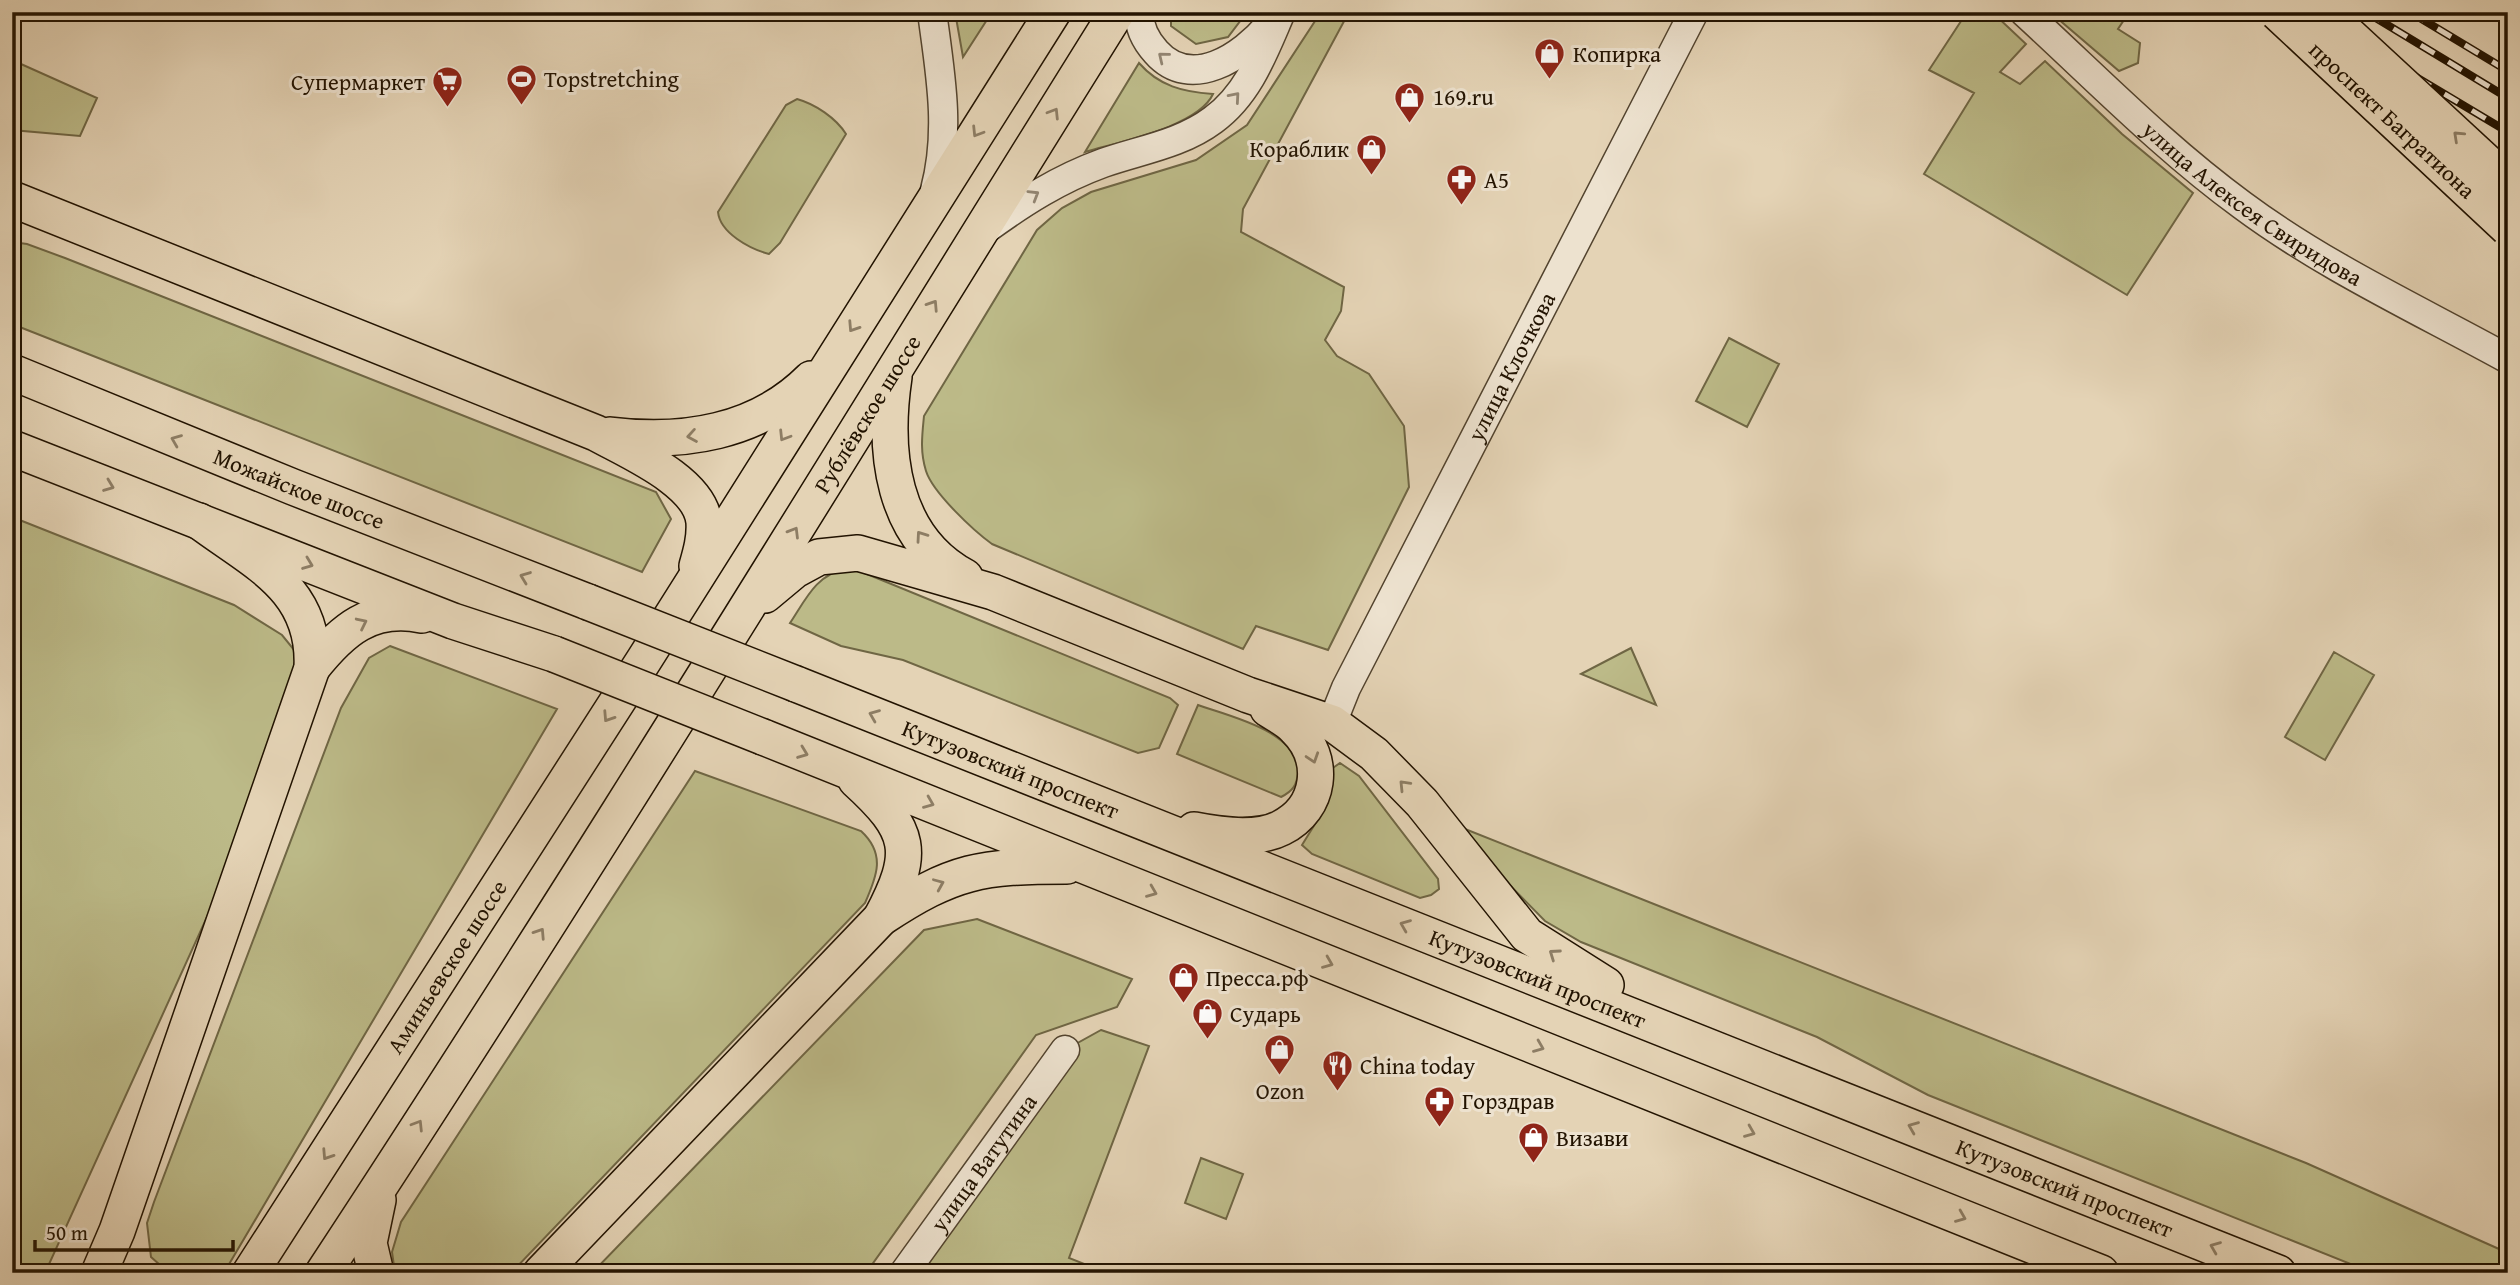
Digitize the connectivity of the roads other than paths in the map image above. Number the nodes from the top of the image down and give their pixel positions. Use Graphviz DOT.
graph roads {
  1 [pos="932,12"];
  2 [pos="1053,12"];
  3 [pos="1117,12"];
  4 [pos="1139,12"];
  5 [pos="1280,12"];
  6 [pos="1694,12"];
  7 [pos="2024,12"];
  8 [pos="2277,12"];
  9 [pos="2324,12"];
  10 [pos="2508,182"];
  11 [pos="12,200"];
  12 [pos="930,207"];
  13 [pos="48,213"];
  14 [pos="12,215"];
  15 [pos="2508,228"];
  16 [pos="978,234"];
  17 [pos="834,357"];
  18 [pos="2508,359"];
  19 [pos="896,363"];
  20 [pos="15,372"];
  21 [pos="596,433"];
  22 [pos="12,448"];
  23 [pos="199,521"];
  24 [pos="693,583"];
  25 [pos="993,592"];
  26 [pos="745,611"];
  27 [pos="453,621"];
  28 [pos="312,668"];
  29 [pos="796,684"];
  30 [pos="1248,695"];
  31 [pos="1332,723"];
  32 [pos="843,768"];
  33 [pos="1142,821"];
  34 [pos="1089,867"];
  35 [pos="881,918"];
  36 [pos="1719,1049"];
  37 [pos="1065,1050"];
  38 [pos="382,1183"];
  39 [pos="117,1231"];
  40 [pos="252,1267"];
  41 [pos="99,1273"];
  42 [pos="130,1273"];
  43 [pos="323,1273"];
  44 [pos="376,1273"];
  45 [pos="541,1273"];
  46 [pos="904,1273"];
  47 [pos="2101,1273"];
  48 [pos="2278,1273"];
  1 -- 12 [label="street"];
  2 -- 12 [label="main road, one-way"];
  16 -- 3 [label="main road, Рублёвское шоссе, one-way"];
  5 -- 4 [label="street, one-way"];
  16 -- 5 [label="street, one-way"];
  6 -- 31 [label="street, улица Клочкова"];
  7 -- 18 [label="street, улица Алексея Свиридова"];
  8 -- 15 [label="main road, проспект Багратиона, bridge"];
  10 -- 9 [label="main road, проспект Багратиона, one-way, bridge"];
  11 -- 13 [label="main road"];
  12 -- 17 [label="main road, one-way"];
  13 -- 14 [label="main road"];
  13 -- 21 [label="main road"];
  19 -- 16 [label="main road, Рублёвское шоссе, one-way"];
  17 -- 21 [label="main road, one-way"];
  17 -- 24 [label="main road, one-way"];
  25 -- 19 [label="main road, one-way"];
  26 -- 19 [label="main road, Рублёвское шоссе, one-way"];
  29 -- 20 [label="main road, Можайское шоссе, one-way, bridge"];
  21 -- 24 [label="main road"];
  22 -- 23 [label="main road, one-way"];
  23 -- 27 [label="main road, one-way"];
  23 -- 28 [label="main road"];
  24 -- 40 [label="main road, Аминьевское шоссе, one-way"];
  25 -- 26 [label="main road"];
  25 -- 30 [label="main road"];
  38 -- 26 [label="main road, Рублёвское шоссе, one-way"];
  28 -- 27 [label="main road, one-way"];
  27 -- 32 [label="main road, one-way, bridge"];
  28 -- 39 [label="main road"];
  33 -- 29 [label="main road, Кутузовский проспект, one-way"];
  30 -- 31 [label="main road"];
  30 -- 33 [label="main road, one-way"];
  36 -- 31 [label="main road, one-way"];
  32 -- 34 [label="main road, one-way"];
  32 -- 35 [label="main road"];
  36 -- 33 [label="main road, Кутузовский проспект, one-way"];
  35 -- 34 [label="main road, one-way"];
  34 -- 47 [label="main road, one-way"];
  35 -- 45 [label="main road"];
  48 -- 36 [label="main road, Кутузовский проспект, one-way"];
  37 -- 46 [label="street, улица Ватутина"];
  38 -- 43 [label="main road"];
  38 -- 44 [label="main road"];
  39 -- 41 [label="main road"];
  39 -- 42 [label="main road"];
}
